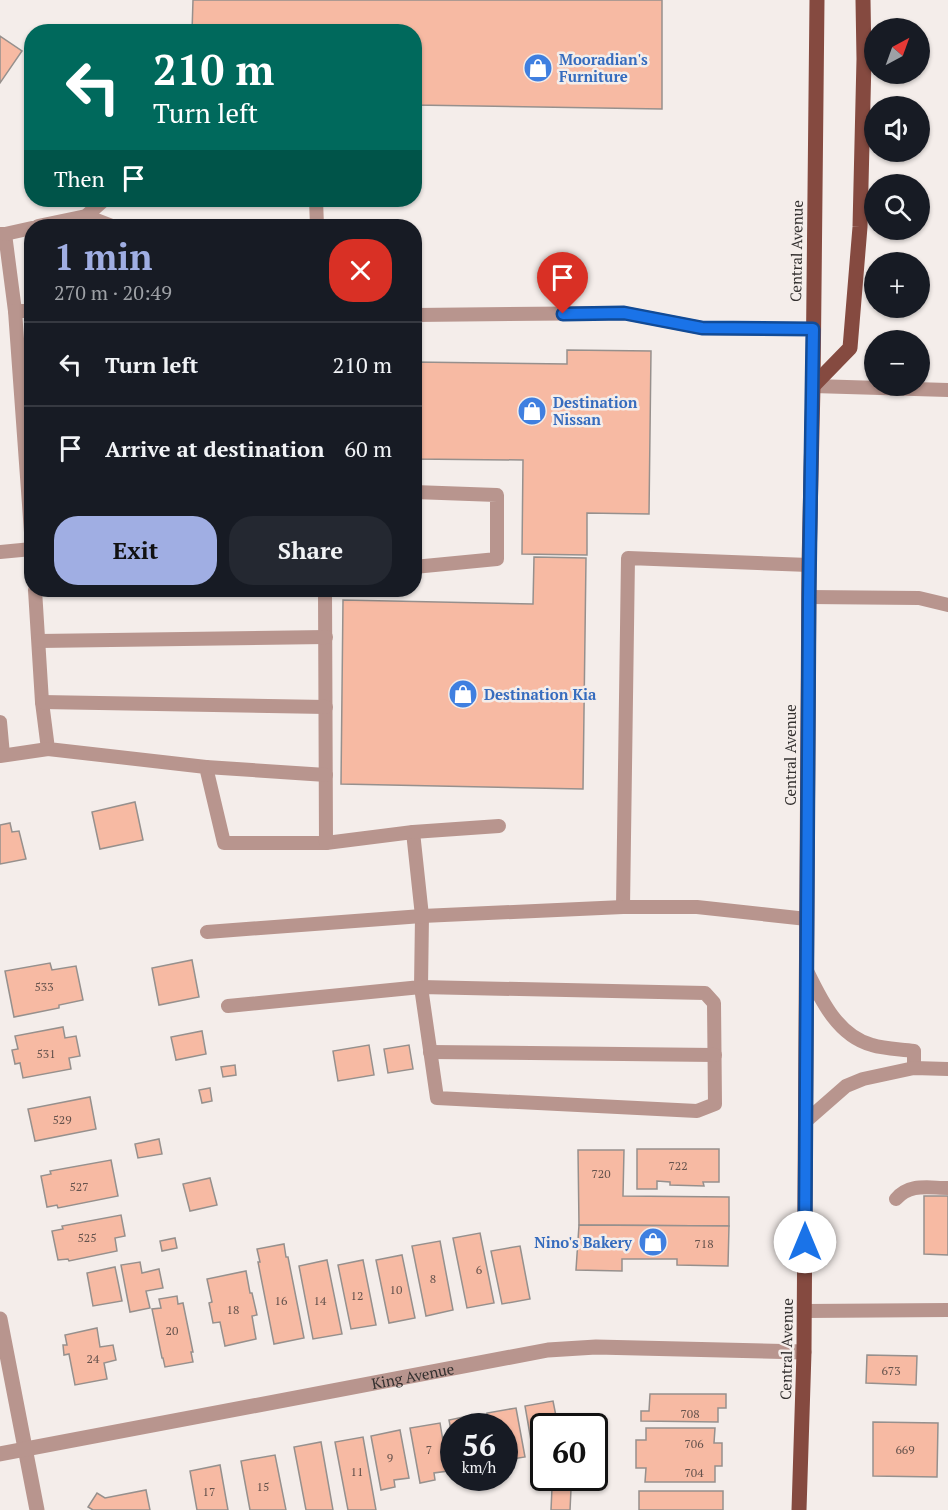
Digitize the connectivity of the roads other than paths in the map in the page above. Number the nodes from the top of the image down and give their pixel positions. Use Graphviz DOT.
graph roads {
  1 [pos="817,0"];
  2 [pos="863,0"];
  3 [pos="96,207"];
  4 [pos="86,216"];
  5 [pos="72,219"];
  6 [pos="94,219"];
  7 [pos="24,230"];
  8 [pos="2,234"];
  9 [pos="15,311"];
  10 [pos="24,311"];
  11 [pos="422,315"];
  12 [pos="813,329"];
  13 [pos="813,386"];
  14 [pos="948,390"];
  15 [pos="24,424"];
  16 [pos="422,492"];
  17 [pos="24,549"];
  18 [pos="0,552"];
  19 [pos="809,565"];
  20 [pos="422,566"];
  21 [pos="36,597"];
  22 [pos="326,597"];
  23 [pos="809,597"];
  24 [pos="948,604"];
  25 [pos="326,637"];
  26 [pos="39,641"];
  27 [pos="42,702"];
  28 [pos="326,707"];
  29 [pos="0,722"];
  30 [pos="48,749"];
  31 [pos="2,755"];
  32 [pos="206,767"];
  33 [pos="326,775"];
  34 [pos="499,826"];
  35 [pos="413,832"];
  36 [pos="326,843"];
  37 [pos="623,907"];
  38 [pos="422,916"];
  39 [pos="807,919"];
  40 [pos="207,932"];
  41 [pos="807,971"];
  42 [pos="421,987"];
  43 [pos="228,1005"];
  44 [pos="430,1052"];
  45 [pos="715,1054"];
  46 [pos="914,1068"];
  47 [pos="948,1069"];
  48 [pos="806,1121"];
  49 [pos="948,1188"];
  50 [pos="896,1199"];
  51 [pos="948,1310"];
  52 [pos="805,1311"];
  53 [pos="0,1319"];
  54 [pos="804,1352"];
  55 [pos="25,1448"];
  56 [pos="0,1454"];
  57 [pos="37,1510"];
  58 [pos="799,1510"];
  1 -- 12 [label="main road, Central Avenue"];
  2 -- 13 [label="main road"];
  3 -- 4 [label="lane"];
  4 -- 5 [label="lane"];
  4 -- 6 [label="lane"];
  7 -- 8 [label="lane"];
  8 -- 9 [label="lane"];
  9 -- 10 [label="lane"];
  9 -- 15 [label="lane"];
  11 -- 12 [label="lane"];
  12 -- 13 [label="main road, Central Avenue"];
  13 -- 14 [label="lane"];
  13 -- 19 [label="main road, Central Avenue"];
  16 -- 20 [label="lane"];
  17 -- 18 [label="lane"];
  19 -- 23 [label="main road, Central Avenue"];
  19 -- 37 [label="lane"];
  21 -- 26 [label="lane"];
  22 -- 25 [label="lane"];
  23 -- 24 [label="lane"];
  23 -- 39 [label="main road, Central Avenue"];
  25 -- 26 [label="lane"];
  25 -- 28 [label="lane"];
  26 -- 27 [label="lane"];
  27 -- 28 [label="lane"];
  27 -- 30 [label="lane"];
  28 -- 33 [label="lane"];
  29 -- 31 [label="lane"];
  30 -- 31 [label="lane"];
  30 -- 32 [label="lane"];
  32 -- 33 [label="lane"];
  32 -- 36 [label="lane"];
  33 -- 36 [label="lane"];
  34 -- 35 [label="lane"];
  35 -- 36 [label="lane"];
  35 -- 38 [label="lane"];
  37 -- 38 [label="lane"];
  37 -- 39 [label="lane"];
  38 -- 40 [label="lane"];
  38 -- 42 [label="lane"];
  39 -- 41 [label="main road, Central Avenue"];
  41 -- 46 [label="lane"];
  41 -- 48 [label="main road, Central Avenue"];
  42 -- 43 [label="lane"];
  42 -- 44 [label="lane"];
  42 -- 45 [label="lane"];
  44 -- 45 [label="lane"];
  44 -- 45 [label="lane"];
  46 -- 47 [label="lane"];
  46 -- 48 [label="lane"];
  48 -- 52 [label="main road, Central Avenue"];
  49 -- 50 [label="lane"];
  51 -- 52 [label="lane"];
  52 -- 54 [label="main road, Central Avenue"];
  53 -- 55 [label="street"];
  54 -- 55 [label="street, King Avenue"];
  54 -- 58 [label="main road, Central Avenue"];
  55 -- 56 [label="street, King Avenue"];
  55 -- 57 [label="street"];
}
